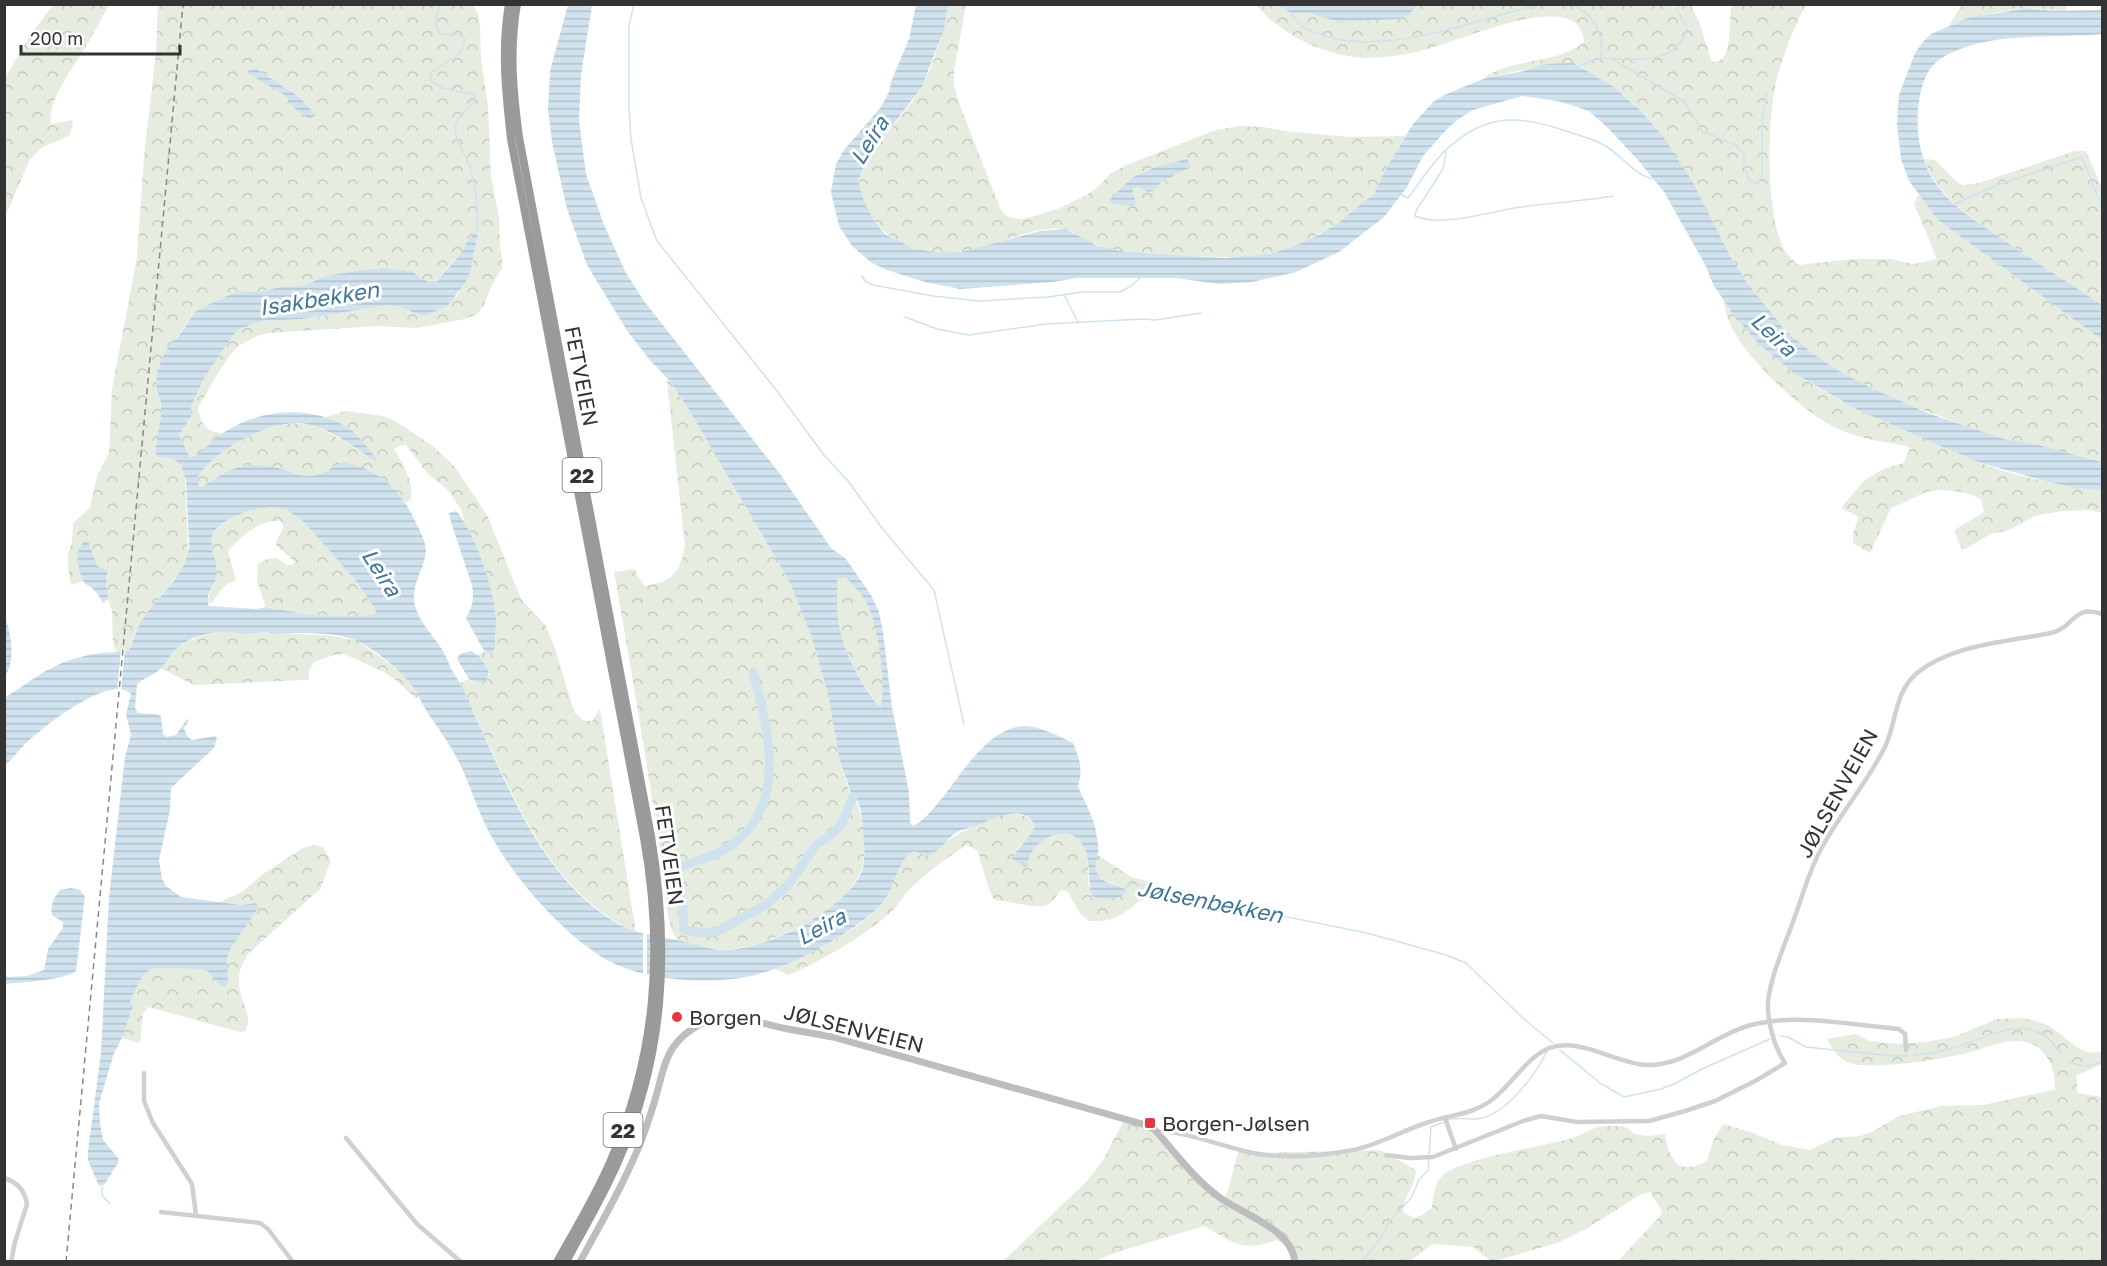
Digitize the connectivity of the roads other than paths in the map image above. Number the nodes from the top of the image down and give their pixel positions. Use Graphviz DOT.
graph roads {
  1 [pos="509,4"];
  2 [pos="517,4"];
  3 [pos="2103,614"];
  4 [pos="659,929"];
  5 [pos="658,988"];
  6 [pos="1770,1021"];
  7 [pos="1906,1050"];
  8 [pos="144,1073"];
  9 [pos="1445,1118"];
  10 [pos="1155,1131"];
  11 [pos="346,1138"];
  12 [pos="1456,1149"];
  13 [pos="1386,1155"];
  14 [pos="4,1178"];
  15 [pos="161,1212"];
  16 [pos="196,1215"];
  17 [pos="11,1262"];
  18 [pos="293,1262"];
  19 [pos="461,1262"];
  20 [pos="557,1262"];
  21 [pos="566,1262"];
  22 [pos="580,1262"];
  23 [pos="1295,1262"];
  1 -- 4 [label="highway, FETVEIEN / 22"];
  2 -- 4 [label="highway, FETVEIEN / 22"];
  3 -- 6 [label="street, JØLSENVEIEN"];
  4 -- 5 [label="highway, 22"];
  5 -- 20 [label="highway, 22"];
  5 -- 21 [label="highway, 22"];
  6 -- 7 [label="street"];
  6 -- 9 [label="street, JØLSENVEIEN"];
  6 -- 12 [label="street, JØLSENVEIEN"];
  8 -- 16 [label="street"];
  9 -- 10 [label="street, JØLSENVEIEN"];
  9 -- 12 [label="street"];
  10 -- 22 [label="main road, JØLSENVEIEN"];
  10 -- 23 [label="main road"];
  11 -- 19 [label="street"];
  12 -- 13 [label="street, JØLSENVEIEN"];
  14 -- 17 [label="street"];
  15 -- 16 [label="street"];
  16 -- 18 [label="street"];
}
